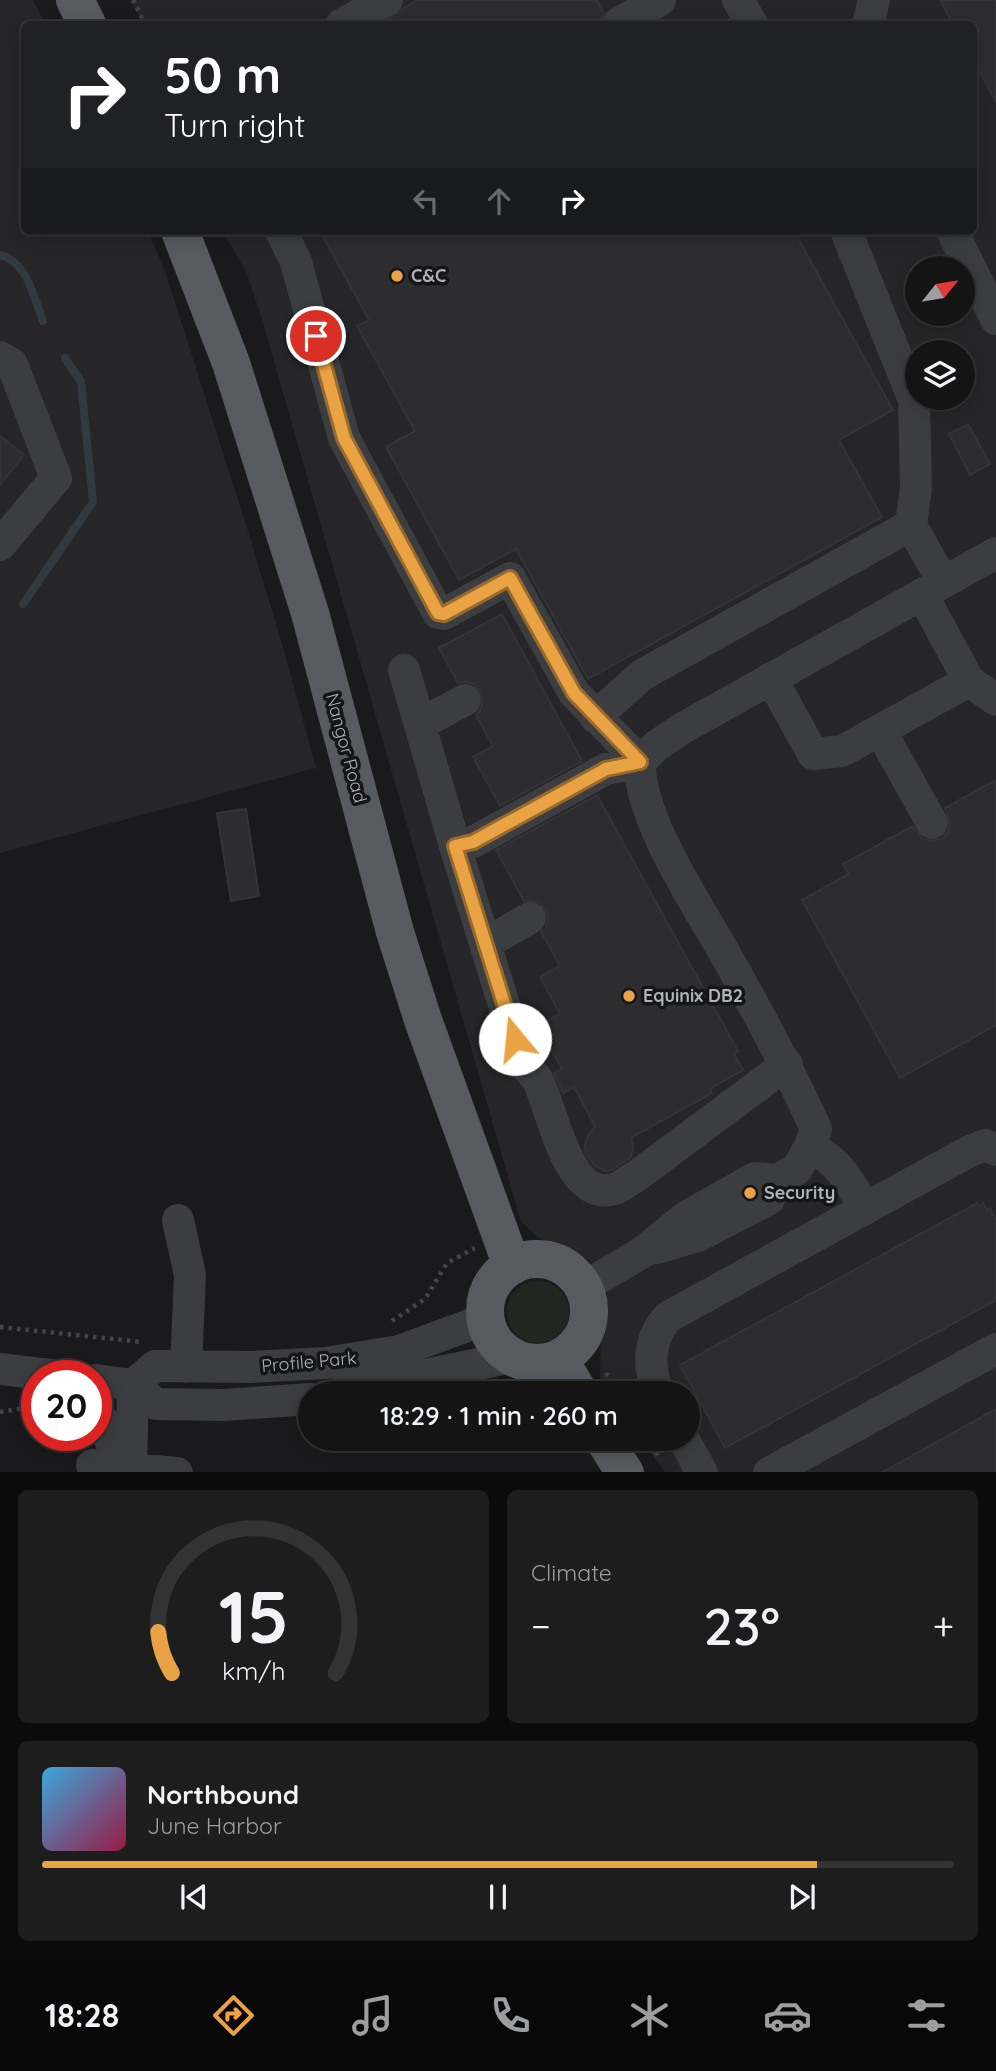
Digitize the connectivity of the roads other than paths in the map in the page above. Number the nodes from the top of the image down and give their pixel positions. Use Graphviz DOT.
graph roads {
  1 [pos="75,0"];
  2 [pos="387,0"];
  3 [pos="660,0"];
  4 [pos="738,0"];
  5 [pos="874,0"];
  6 [pos="86,21"];
  7 [pos="348,21"];
  8 [pos="623,21"];
  9 [pos="750,21"];
  10 [pos="869,21"];
  11 [pos="182,235"];
  12 [pos="283,235"];
  13 [pos="848,235"];
  14 [pos="954,235"];
  15 [pos="996,319"];
  16 [pos="0,357"];
  17 [pos="911,524"];
  18 [pos="0,545"];
  19 [pos="996,553"];
  20 [pos="932,588"];
  21 [pos="404,670"];
  22 [pos="771,678"];
  23 [pos="969,681"];
  24 [pos="464,700"];
  25 [pos="996,700"];
  26 [pos="595,717"];
  27 [pos="420,724"];
  28 [pos="880,730"];
  29 [pos="640,762"];
  30 [pos="932,823"];
  31 [pos="455,846"];
  32 [pos="530,918"];
  33 [pos="486,943"];
  34 [pos="787,1064"];
  35 [pos="810,1146"];
  36 [pos="994,1146"];
  37 [pos="865,1209"];
  38 [pos="178,1220"];
  39 [pos="512,1266"];
  40 [pos="583,1287"];
  41 [pos="486,1320"];
  42 [pos="996,1349"];
  43 [pos="187,1356"];
  44 [pos="512,1357"];
  45 [pos="559,1359"];
  46 [pos="0,1370"];
  47 [pos="21,1372"];
  48 [pos="397,1381"];
  49 [pos="588,1381"];
  50 [pos="655,1381"];
  51 [pos="112,1382"];
  52 [pos="133,1385"];
  53 [pos="298,1400"];
  54 [pos="112,1446"];
  55 [pos="611,1451"];
  56 [pos="690,1451"];
  57 [pos="112,1467"];
  58 [pos="177,1472"];
  59 [pos="625,1472"];
  60 [pos="702,1472"];
  61 [pos="769,1472"];
  1 -- 6 [label="main road"];
  2 -- 7 [label="street"];
  3 -- 8 [label="street"];
  4 -- 9 [label="street"];
  5 -- 10 [label="street"];
  11 -- 39 [label="main road, Nangor Road"];
  12 -- 26 [label="street"];
  13 -- 17 [label="street"];
  14 -- 15 [label="street"];
  16 -- 18 [label="street"];
  17 -- 20 [label="street"];
  17 -- 26 [label="street"];
  19 -- 20 [label="street"];
  20 -- 22 [label="street"];
  20 -- 23 [label="street"];
  21 -- 27 [label="street"];
  22 -- 28 [label="street"];
  22 -- 29 [label="street"];
  23 -- 25 [label="street"];
  23 -- 28 [label="street"];
  24 -- 27 [label="street"];
  26 -- 29 [label="street"];
  27 -- 31 [label="street"];
  28 -- 30 [label="street"];
  29 -- 31 [label="street"];
  29 -- 34 [label="street"];
  31 -- 33 [label="street"];
  32 -- 33 [label="street"];
  33 -- 34 [label="street"];
  34 -- 35 [label="street"];
  35 -- 37 [label="street"];
  35 -- 40 [label="street"];
  36 -- 37 [label="street"];
  37 -- 50 [label="street"];
  38 -- 43 [label="street"];
  39 -- 40 [label="main road"];
  39 -- 41 [label="main road"];
  40 -- 45 [label="main road"];
  41 -- 43 [label="street, Profile Park"];
  41 -- 44 [label="main road"];
  42 -- 61 [label="street"];
  43 -- 52 [label="street, Profile Park"];
  44 -- 45 [label="main road"];
  44 -- 48 [label="street, Profile Park"];
  45 -- 49 [label="main road"];
  46 -- 47 [label="street"];
  51 -- 52 [label="street, Profile Park"];
  52 -- 53 [label="street, Profile Park"];
  52 -- 57 [label="street"];
  54 -- 57 [label="street"];
  55 -- 59 [label="main road"];
  56 -- 60 [label="street"];
  57 -- 58 [label="street"];
}
